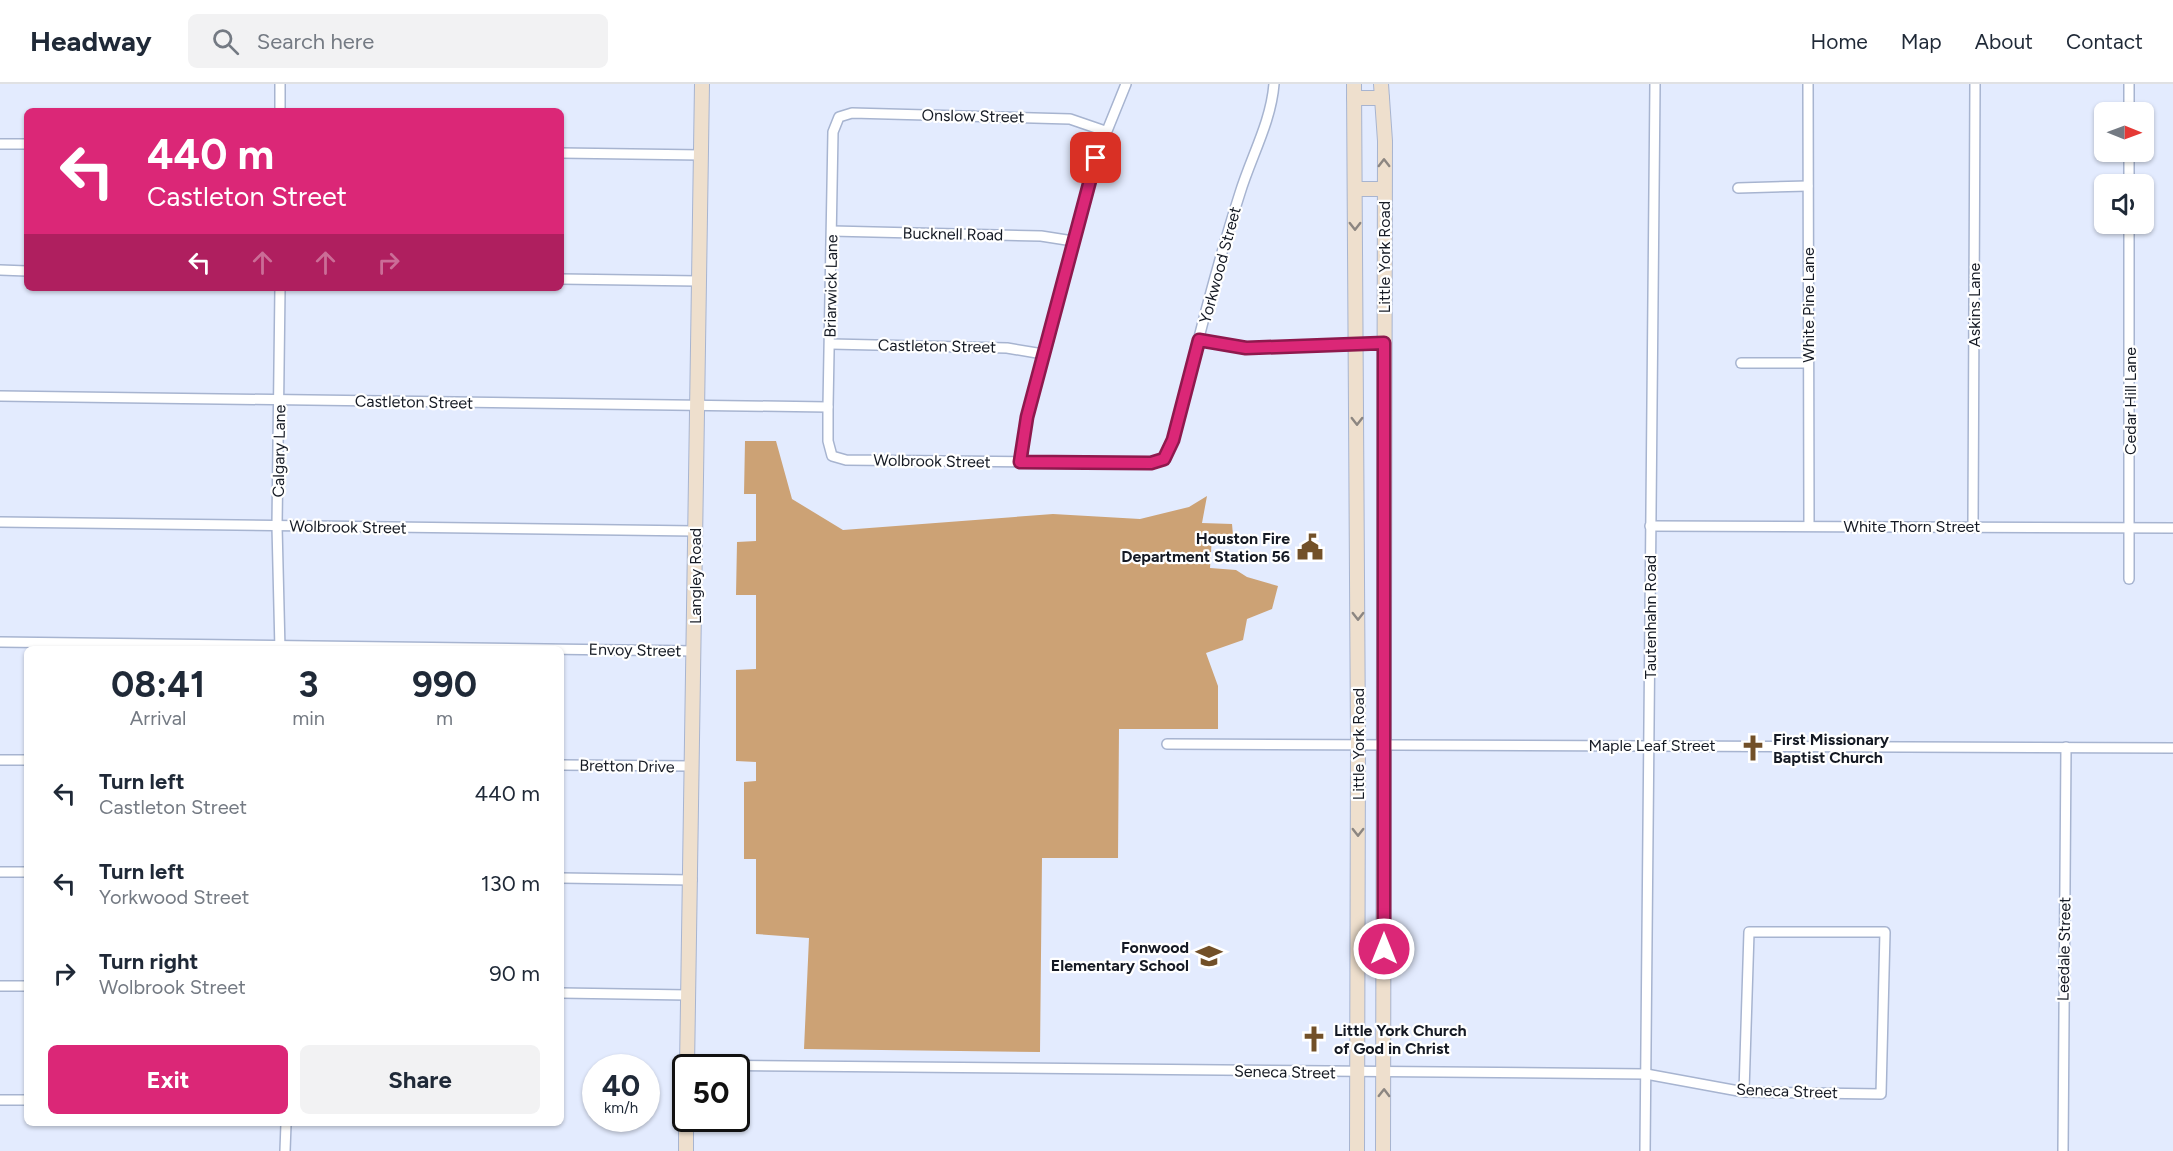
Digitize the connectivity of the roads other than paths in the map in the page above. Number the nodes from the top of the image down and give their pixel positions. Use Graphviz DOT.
graph roads {
  1 [pos="280,84"];
  2 [pos="702,84"];
  3 [pos="1126,84"];
  4 [pos="1274,84"];
  5 [pos="1655,84"];
  6 [pos="1808,84"];
  7 [pos="1975,84"];
  8 [pos="2129,84"];
  9 [pos="1354,91"];
  10 [pos="1381,91"];
  11 [pos="2129,102"];
  12 [pos="280,108"];
  13 [pos="839,117"];
  14 [pos="1105,131"];
  15 [pos="0,144"];
  16 [pos="24,144"];
  17 [pos="564,153"];
  18 [pos="701,155"];
  19 [pos="1808,186"];
  20 [pos="1738,188"];
  21 [pos="1355,189"];
  22 [pos="1384,189"];
  23 [pos="832,231"];
  24 [pos="2129,234"];
  25 [pos="1073,241"];
  26 [pos="0,270"];
  27 [pos="24,271"];
  28 [pos="564,279"];
  29 [pos="698,281"];
  30 [pos="280,291"];
  31 [pos="1199,340"];
  32 [pos="1384,343"];
  33 [pos="831,344"];
  34 [pos="1356,344"];
  35 [pos="1043,354"];
  36 [pos="1741,363"];
  37 [pos="1807,363"];
  38 [pos="0,396"];
  39 [pos="280,400"];
  40 [pos="696,405"];
  41 [pos="828,407"];
  42 [pos="831,456"];
  43 [pos="1020,462"];
  44 [pos="1141,463"];
  45 [pos="0,522"];
  46 [pos="1973,525"];
  47 [pos="277,526"];
  48 [pos="1650,526"];
  49 [pos="1809,526"];
  50 [pos="2131,528"];
  51 [pos="2173,528"];
  52 [pos="695,531"];
  53 [pos="1384,542"];
  54 [pos="1357,543"];
  55 [pos="2129,579"];
  56 [pos="1358,583"];
  57 [pos="1384,584"];
  58 [pos="0,642"];
  59 [pos="187,646"];
  60 [pos="280,646"];
  61 [pos="564,650"];
  62 [pos="695,651"];
  63 [pos="1358,743"];
  64 [pos="1167,744"];
  65 [pos="1385,744"];
  66 [pos="1649,745"];
  67 [pos="2066,747"];
  68 [pos="2173,748"];
  69 [pos="0,760"];
  70 [pos="24,760"];
  71 [pos="564,765"];
  72 [pos="692,766"];
  73 [pos="0,872"];
  74 [pos="24,872"];
  75 [pos="564,878"];
  76 [pos="692,880"];
  77 [pos="0,986"];
  78 [pos="24,986"];
  79 [pos="564,993"];
  80 [pos="688,995"];
  81 [pos="687,1054"];
  82 [pos="750,1067"];
  83 [pos="1384,1070"];
  84 [pos="1359,1073"];
  85 [pos="1646,1074"];
  86 [pos="1744,1092"];
  87 [pos="0,1100"];
  88 [pos="24,1100"];
  89 [pos="286,1126"];
  90 [pos="686,1132"];
  91 [pos="285,1151"];
  92 [pos="686,1151"];
  93 [pos="1357,1151"];
  94 [pos="1383,1151"];
  95 [pos="1645,1151"];
  96 [pos="2063,1151"];
  1 -- 12 [label="street"];
  2 -- 18 [label="main road, Langley Road"];
  3 -- 14 [label="street"];
  4 -- 31 [label="street, Yorkwood Street"];
  5 -- 48 [label="street, Tautenhahn Road"];
  6 -- 19 [label="street, White Pine Lane"];
  7 -- 46 [label="street, Askins Lane"];
  8 -- 11 [label="street"];
  9 -- 10 [label="main road"];
  9 -- 21 [label="main road, Little York Road"];
  22 -- 10 [label="main road, Little York Road, one-way"];
  13 -- 14 [label="street, Onslow Street"];
  13 -- 23 [label="street, Briarwick Lane"];
  14 -- 25 [label="street"];
  15 -- 16 [label="street"];
  17 -- 18 [label="street"];
  18 -- 29 [label="main road, Langley Road"];
  19 -- 20 [label="street"];
  19 -- 37 [label="street, White Pine Lane"];
  21 -- 22 [label="main road"];
  21 -- 34 [label="main road, Little York Road, one-way"];
  22 -- 32 [label="main road, Little York Road"];
  23 -- 25 [label="street, Bucknell Road"];
  23 -- 33 [label="street, Briarwick Lane"];
  24 -- 50 [label="street, Cedar Hill Lane"];
  25 -- 35 [label="street"];
  26 -- 27 [label="street"];
  28 -- 29 [label="street"];
  29 -- 40 [label="main road, Langley Road"];
  30 -- 39 [label="street, Calgary Lane"];
  31 -- 34 [label="street"];
  31 -- 44 [label="street, Yorkwood Street"];
  32 -- 34 [label="street"];
  32 -- 53 [label="main road, Little York Road"];
  33 -- 35 [label="street, Castleton Street"];
  33 -- 41 [label="street, Briarwick Lane"];
  34 -- 54 [label="main road, Little York Road, one-way"];
  35 -- 43 [label="street"];
  36 -- 37 [label="street"];
  37 -- 49 [label="street, White Pine Lane"];
  38 -- 39 [label="street, Castleton Street"];
  39 -- 40 [label="street, Castleton Street"];
  39 -- 47 [label="street, Calgary Lane"];
  40 -- 41 [label="street, Castleton Street"];
  40 -- 52 [label="main road, Langley Road"];
  41 -- 42 [label="street, Briarwick Lane"];
  42 -- 43 [label="street, Wolbrook Street"];
  43 -- 44 [label="street, Wolbrook Street"];
  45 -- 47 [label="street, Wolbrook Street"];
  46 -- 49 [label="street, White Thorn Street"];
  46 -- 50 [label="street, White Thorn Street"];
  47 -- 52 [label="street, Wolbrook Street"];
  47 -- 60 [label="street, Calgary Lane"];
  48 -- 49 [label="street, White Thorn Street"];
  48 -- 66 [label="street, Tautenhahn Road"];
  50 -- 51 [label="street, White Thorn Street"];
  50 -- 55 [label="street, Cedar Hill Lane"];
  52 -- 62 [label="main road, Langley Road"];
  53 -- 54 [label="main road"];
  53 -- 57 [label="main road, Little York Road"];
  54 -- 56 [label="main road, Little York Road"];
  56 -- 57 [label="main road"];
  56 -- 63 [label="main road, Little York Road, one-way"];
  57 -- 65 [label="main road, Little York Road"];
  58 -- 59 [label="street, Envoy Street"];
  61 -- 62 [label="street, Envoy Street"];
  62 -- 72 [label="main road, Langley Road"];
  63 -- 64 [label="street, Maple Leaf Street"];
  63 -- 65 [label="street, Maple Leaf Street"];
  63 -- 84 [label="main road, Little York Road, one-way"];
  65 -- 66 [label="street, Maple Leaf Street"];
  65 -- 83 [label="main road, Little York Road"];
  66 -- 67 [label="street, Maple Leaf Street"];
  66 -- 85 [label="street, Tautenhahn Road"];
  67 -- 68 [label="street, Maple Leaf Street"];
  67 -- 96 [label="street, Leedale Street"];
  69 -- 70 [label="street"];
  71 -- 72 [label="street, Bretton Drive"];
  72 -- 76 [label="main road, Langley Road"];
  73 -- 74 [label="street"];
  75 -- 76 [label="street"];
  76 -- 80 [label="main road, Langley Road"];
  77 -- 78 [label="street"];
  79 -- 80 [label="street"];
  80 -- 81 [label="main road, Langley Road"];
  82 -- 84 [label="street, Seneca Street"];
  83 -- 84 [label="street, Seneca Street"];
  83 -- 85 [label="street, Seneca Street"];
  94 -- 83 [label="main road, Little York Road, one-way"];
  84 -- 93 [label="main road, Little York Road"];
  85 -- 86 [label="street, Seneca Street"];
  85 -- 95 [label="street, Tautenhahn Road"];
  86 -- 86 [label="street, Seneca Street"];
  87 -- 88 [label="street"];
  89 -- 91 [label="street"];
  90 -- 92 [label="main road"];
}
